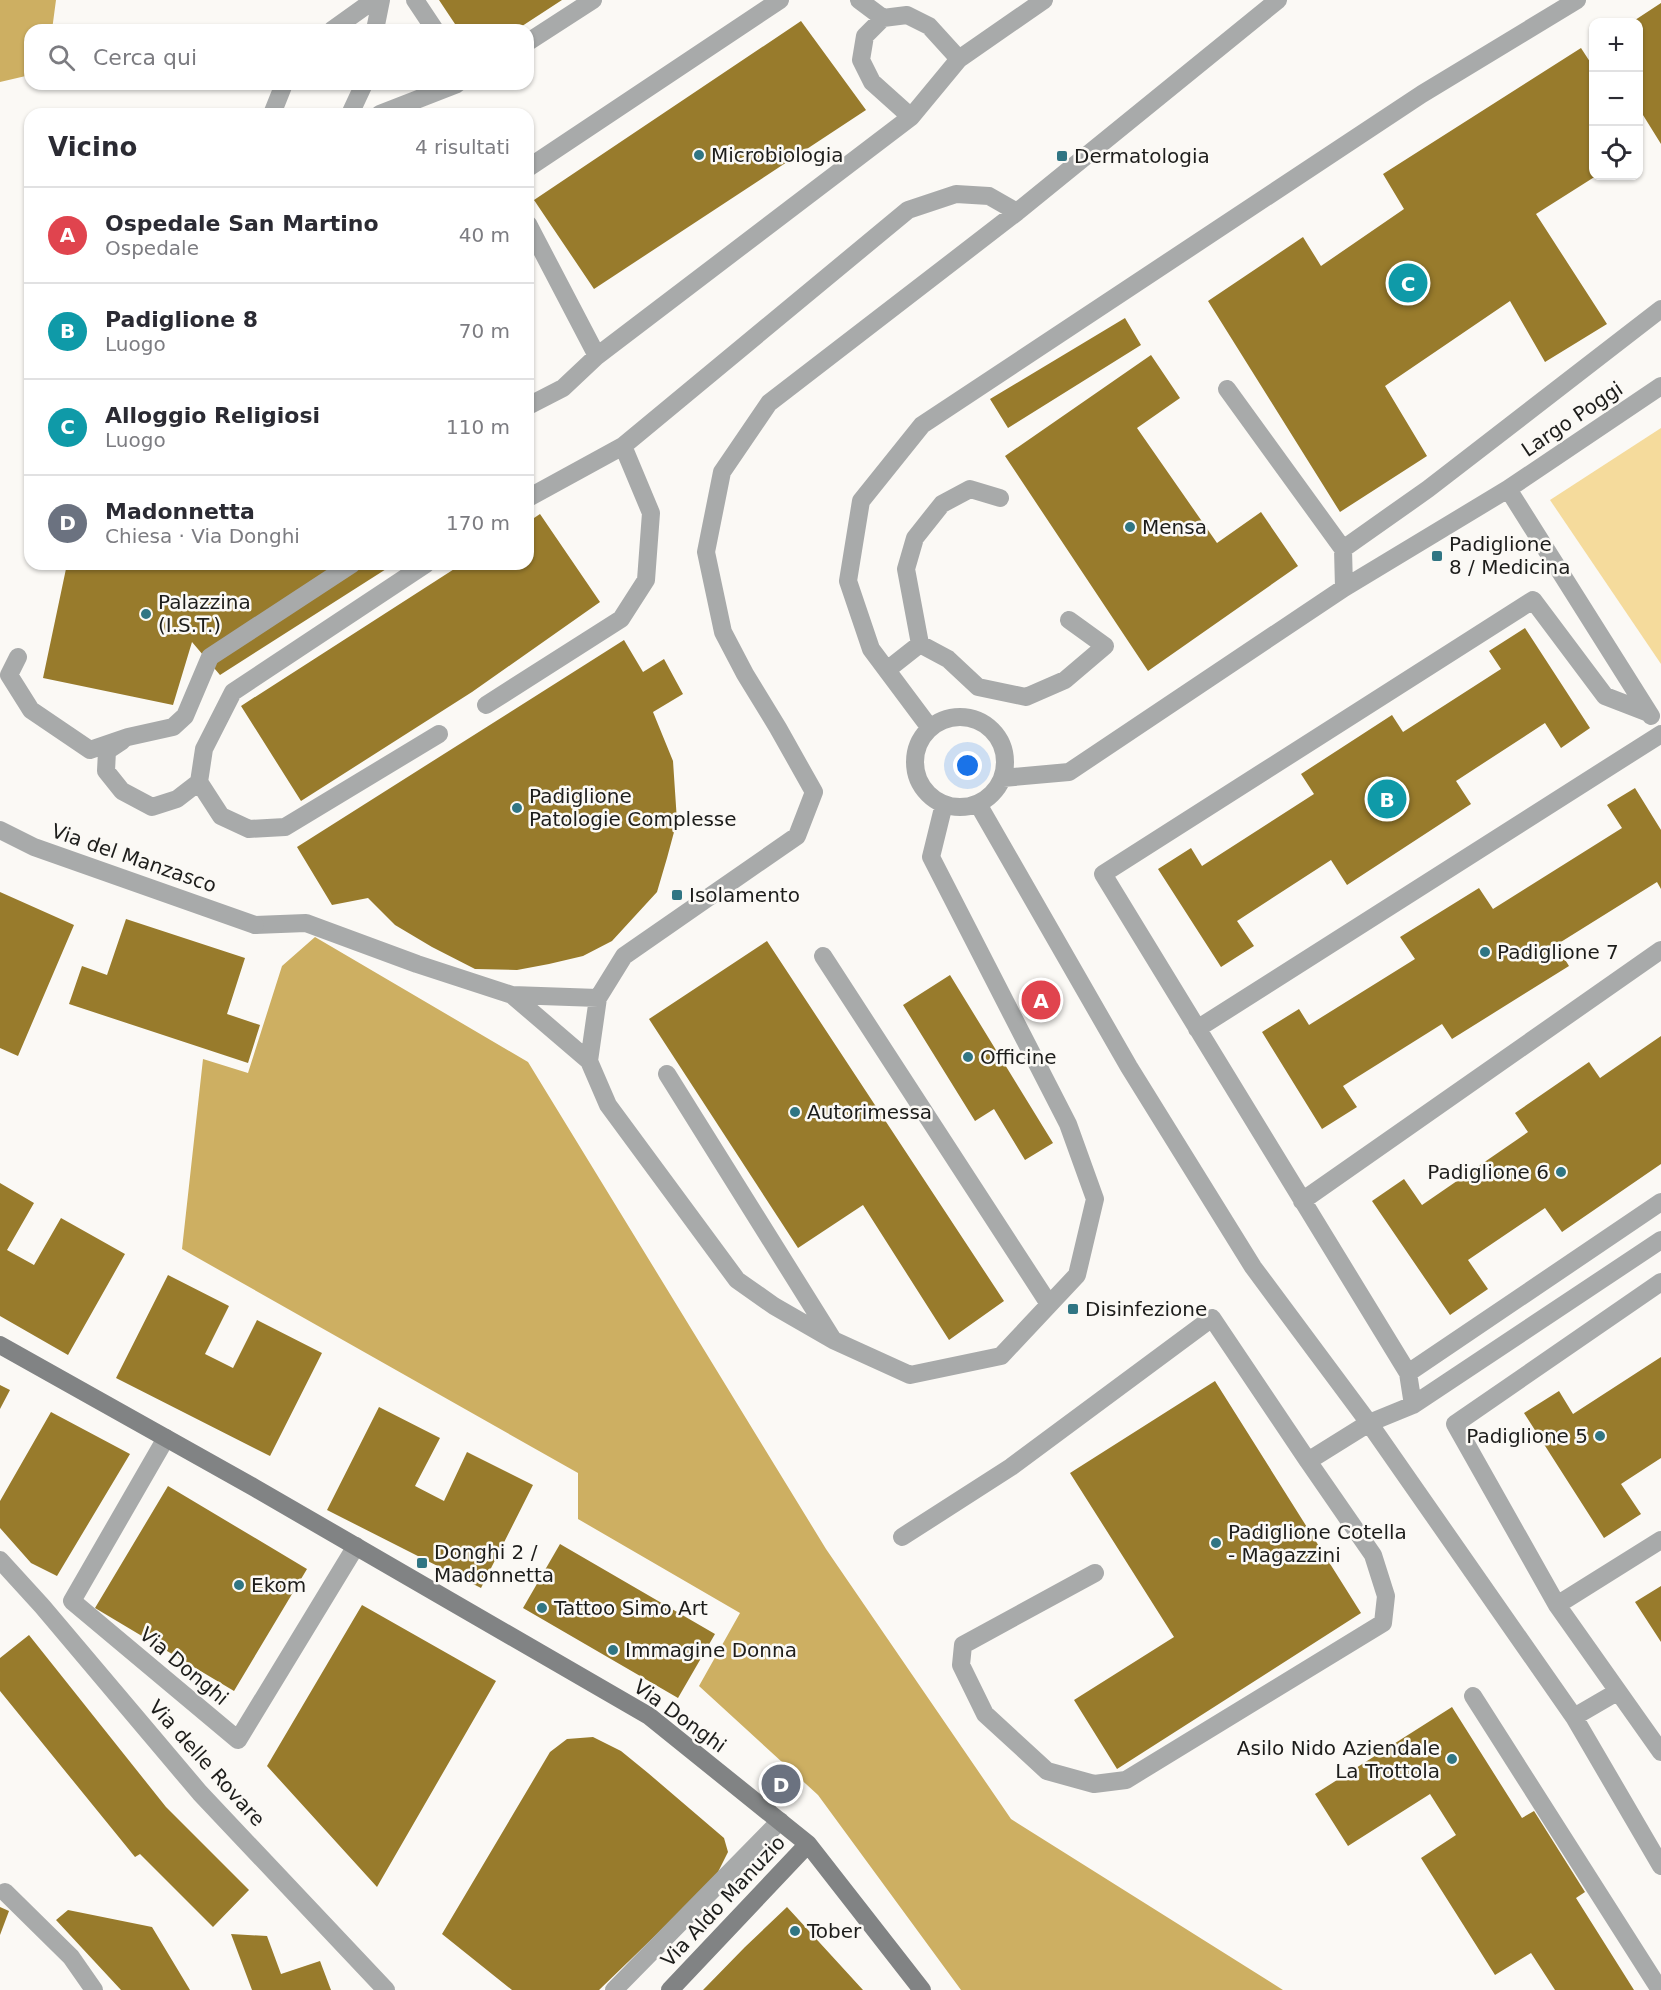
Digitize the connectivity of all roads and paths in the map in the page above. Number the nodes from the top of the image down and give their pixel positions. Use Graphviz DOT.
graph roads {
  1 [pos="374,0"];
  2 [pos="381,0"];
  3 [pos="415,0"];
  4 [pos="593,0"];
  5 [pos="780,0"];
  6 [pos="860,0"];
  7 [pos="1044,0"];
  8 [pos="1278,0"];
  9 [pos="1577,0"];
  10 [pos="883,18"];
  11 [pos="340,24"];
  12 [pos="376,24"];
  13 [pos="431,24"];
  14 [pos="534,38"];
  15 [pos="959,60"];
  16 [pos="282,90"];
  17 [pos="361,90"];
  18 [pos="442,90"];
  19 [pos="274,108"];
  20 [pos="353,108"];
  21 [pos="395,108"];
  22 [pos="911,117"];
  23 [pos="534,164"];
  24 [pos="1017,212"];
  25 [pos="534,235"];
  26 [pos="1661,309"];
  27 [pos="597,356"];
  28 [pos="1661,386"];
  29 [pos="1227,390"];
  30 [pos="534,403"];
  31 [pos="623,446"];
  32 [pos="1508,489"];
  33 [pos="534,495"];
  34 [pos="1000,498"];
  35 [pos="1343,549"];
  36 [pos="343,570"];
  37 [pos="417,570"];
  38 [pos="1344,588"];
  39 [pos="1069,620"];
  40 [pos="921,644"];
  41 [pos="18,657"];
  42 [pos="887,670"];
  43 [pos="486,705"];
  44 [pos="1649,713"];
  45 [pos="930,728"];
  46 [pos="439,734"];
  47 [pos="1661,735"];
  48 [pos="128,737"];
  49 [pos="1003,778"];
  50 [pos="199,782"];
  51 [pos="944,804"];
  52 [pos="978,804"];
  53 [pos="0,830"];
  54 [pos="1661,950"];
  55 [pos="823,956"];
  56 [pos="512,995"];
  57 [pos="598,998"];
  58 [pos="1197,1029"];
  59 [pos="589,1061"];
  60 [pos="667,1074"];
  61 [pos="1302,1201"];
  62 [pos="1661,1202"];
  63 [pos="1661,1240"];
  64 [pos="1661,1282"];
  65 [pos="1049,1304"];
  66 [pos="833,1340"];
  67 [pos="0,1345"];
  68 [pos="1408,1373"];
  69 [pos="1413,1405"];
  70 [pos="1369,1424"];
  71 [pos="165,1438"];
  72 [pos="1308,1461"];
  73 [pos="902,1538"];
  74 [pos="1661,1540"];
  75 [pos="356,1546"];
  76 [pos="0,1560"];
  77 [pos="1095,1573"];
  78 [pos="1557,1605"];
  79 [pos="1617,1692"];
  80 [pos="1473,1696"];
  81 [pos="1574,1717"];
  82 [pos="1661,1752"];
  83 [pos="780,1821"];
  84 [pos="808,1844"];
  85 [pos="1661,1866"];
  86 [pos="5,1892"];
  87 [pos="94,1990"];
  88 [pos="386,1990"];
  89 [pos="615,1990"];
  90 [pos="670,1990"];
  91 [pos="922,1990"];
  92 [pos="1660,1990"];
  1 -- 11 [label="street"];
  2 -- 12 [label="street"];
  3 -- 13 [label="street"];
  4 -- 14 [label="street"];
  5 -- 23 [label="street"];
  6 -- 10 [label="street"];
  7 -- 15 [label="street"];
  8 -- 24 [label="street"];
  9 -- 42 [label="street"];
  10 -- 15 [label="street"];
  10 -- 22 [label="street"];
  15 -- 22 [label="street"];
  16 -- 19 [label="street"];
  17 -- 20 [label="street"];
  18 -- 21 [label="street"];
  22 -- 27 [label="street"];
  24 -- 31 [label="street"];
  24 -- 57 [label="street"];
  25 -- 27 [label="street"];
  26 -- 35 [label="street"];
  27 -- 30 [label="street"];
  28 -- 32 [label="street, Largo Poggi"];
  29 -- 35 [label="street"];
  31 -- 33 [label="street"];
  31 -- 43 [label="street"];
  32 -- 38 [label="street, Largo Poggi"];
  32 -- 44 [label="street"];
  34 -- 40 [label="street"];
  35 -- 38 [label="street"];
  36 -- 48 [label="street"];
  37 -- 50 [label="street"];
  38 -- 49 [label="street, Largo Poggi"];
  39 -- 40 [label="street"];
  40 -- 42 [label="street"];
  41 -- 48 [label="street"];
  42 -- 45 [label="street"];
  44 -- 47 [label="street"];
  44 -- 58 [label="street"];
  45 -- 49 [label="street"];
  45 -- 51 [label="street"];
  46 -- 50 [label="street"];
  47 -- 58 [label="street"];
  48 -- 50 [label="street"];
  49 -- 52 [label="street"];
  51 -- 52 [label="street"];
  51 -- 65 [label="street"];
  52 -- 70 [label="street"];
  53 -- 56 [label="street, Via del Manzasco"];
  54 -- 61 [label="street"];
  55 -- 65 [label="street"];
  56 -- 57 [label="street"];
  56 -- 59 [label="street"];
  57 -- 59 [label="street"];
  58 -- 61 [label="street"];
  59 -- 66 [label="street"];
  60 -- 66 [label="street"];
  61 -- 68 [label="street"];
  62 -- 68 [label="street"];
  63 -- 69 [label="street"];
  64 -- 78 [label="street"];
  65 -- 66 [label="street"];
  67 -- 71 [label="street, Via Donghi"];
  68 -- 69 [label="street"];
  69 -- 70 [label="street"];
  70 -- 72 [label="street"];
  70 -- 81 [label="street"];
  71 -- 75 [label="street, Via Donghi"];
  71 -- 75 [label="street, Via Donghi"];
  72 -- 73 [label="street"];
  72 -- 77 [label="street"];
  74 -- 78 [label="street"];
  75 -- 83 [label="street, Via Donghi"];
  76 -- 88 [label="street, Via delle Rovare"];
  78 -- 79 [label="street"];
  79 -- 81 [label="street"];
  79 -- 82 [label="street"];
  80 -- 92 [label="street"];
  81 -- 85 [label="street"];
  83 -- 84 [label="street, Via Donghi"];
  83 -- 89 [label="street"];
  84 -- 90 [label="street, Via Aldo Manuzio"];
  84 -- 91 [label="street, Via Donghi"];
  86 -- 87 [label="street"];
}
